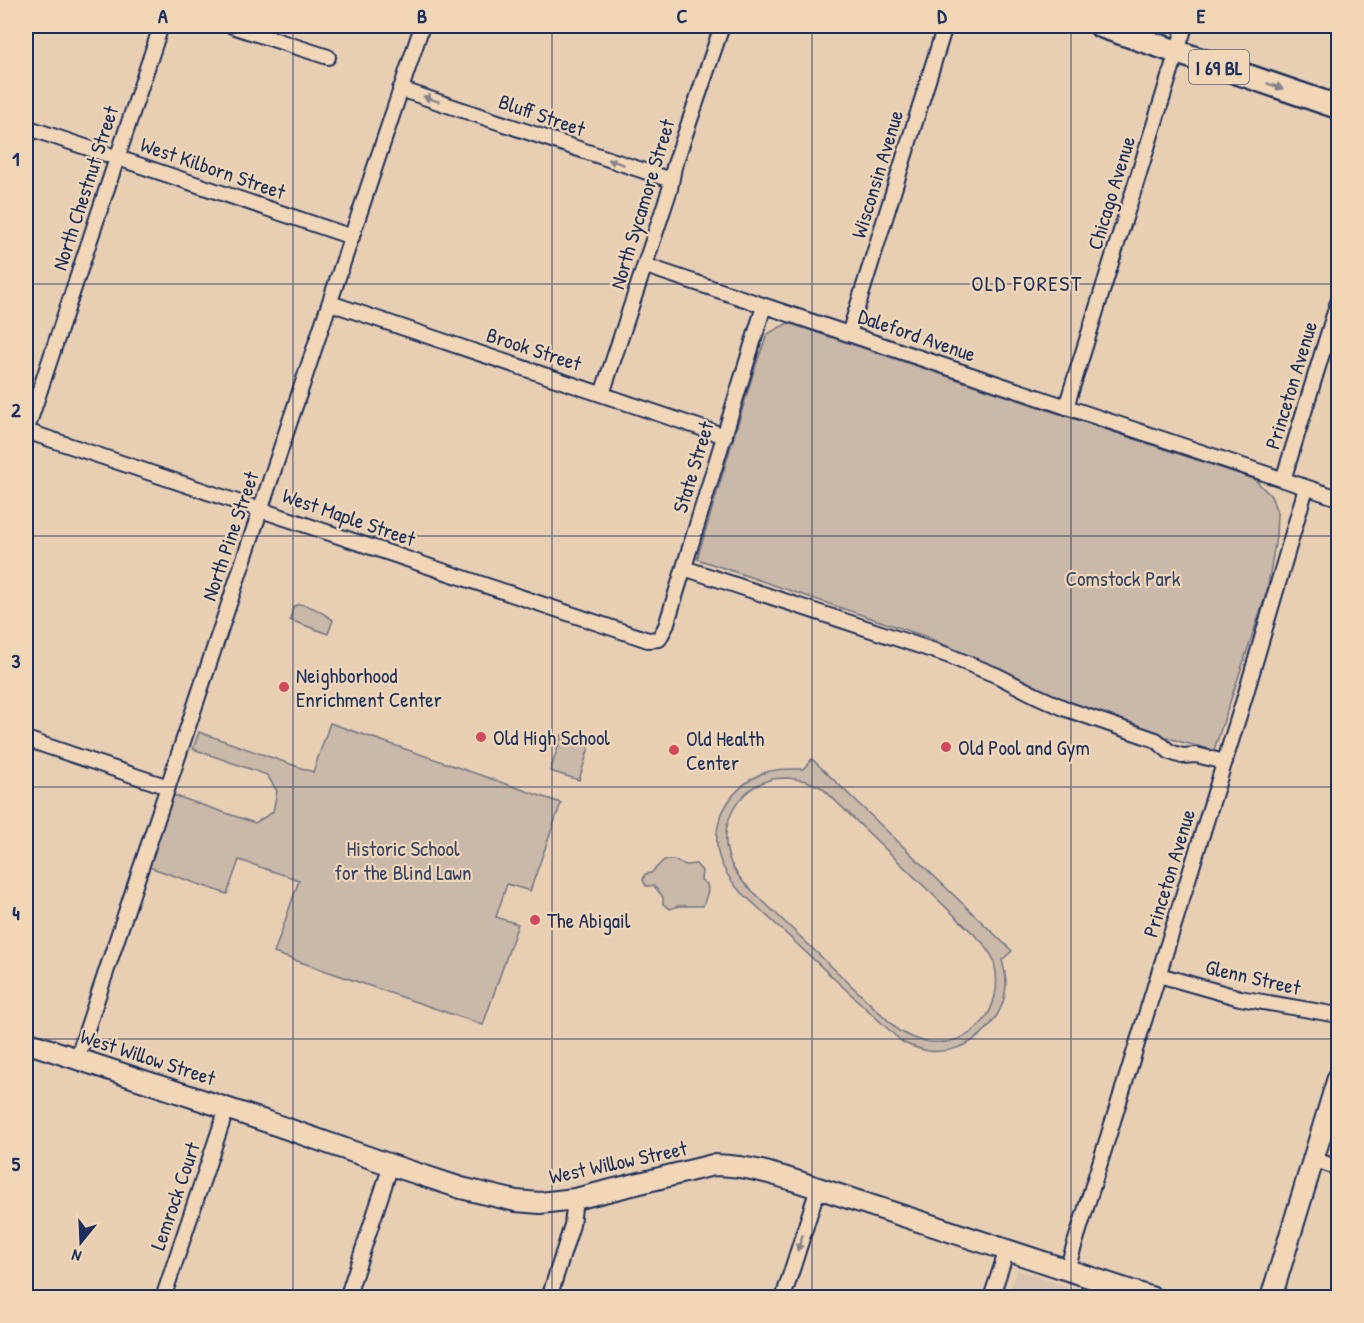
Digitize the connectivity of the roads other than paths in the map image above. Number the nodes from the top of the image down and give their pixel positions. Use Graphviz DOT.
graph roads {
  1 [pos="161,26"];
  2 [pos="232,26"];
  3 [pos="422,26"];
  4 [pos="722,26"];
  5 [pos="945,26"];
  6 [pos="1101,26"];
  7 [pos="1185,26"];
  8 [pos="1177,52"];
  9 [pos="328,57"];
  10 [pos="400,89"];
  11 [pos="1338,107"];
  12 [pos="26,127"];
  13 [pos="117,158"];
  14 [pos="671,180"];
  15 [pos="352,237"];
  16 [pos="646,266"];
  17 [pos="1338,302"];
  18 [pos="330,303"];
  19 [pos="764,306"];
  20 [pos="849,334"];
  21 [pos="602,394"];
  22 [pos="1066,407"];
  23 [pos="26,431"];
  24 [pos="724,436"];
  25 [pos="1283,480"];
  26 [pos="1306,488"];
  27 [pos="1338,498"];
  28 [pos="261,510"];
  29 [pos="684,568"];
  30 [pos="659,639"];
  31 [pos="26,739"];
  32 [pos="1225,762"];
  33 [pos="168,787"];
  34 [pos="1159,975"];
  35 [pos="1338,1015"];
  36 [pos="26,1042"];
  37 [pos="77,1059"];
  38 [pos="1338,1078"];
  39 [pos="227,1108"];
  40 [pos="1313,1159"];
  41 [pos="391,1165"];
  42 [pos="1338,1168"];
  43 [pos="818,1188"];
  44 [pos="575,1199"];
  45 [pos="1007,1250"];
  46 [pos="1067,1269"];
  47 [pos="163,1298"];
  48 [pos="347,1298"];
  49 [pos="549,1298"];
  50 [pos="783,1298"];
  51 [pos="991,1298"];
  52 [pos="1153,1298"];
  53 [pos="1271,1298"];
  1 -- 13 [label="street, North Chestnut Street"];
  2 -- 9 [label="street"];
  3 -- 10 [label="street, North Pine Street"];
  4 -- 14 [label="street, North Sycamore Street"];
  5 -- 20 [label="street, Wisconsin Avenue"];
  6 -- 8 [label="main road, I 69 BL"];
  7 -- 8 [label="street, Chicago Avenue"];
  8 -- 11 [label="main road, I 69 BL, one-way"];
  8 -- 22 [label="street, Chicago Avenue"];
  14 -- 10 [label="street, Bluff Street, one-way"];
  10 -- 15 [label="street, North Pine Street"];
  12 -- 13 [label="street, West Kilborn Street"];
  13 -- 15 [label="street, West Kilborn Street"];
  13 -- 23 [label="street, North Chestnut Street"];
  14 -- 16 [label="street, North Sycamore Street"];
  15 -- 18 [label="street, North Pine Street"];
  16 -- 19 [label="street, Daleford Avenue"];
  16 -- 21 [label="street, North Sycamore Street"];
  17 -- 25 [label="street, Princeton Avenue"];
  18 -- 21 [label="street, Brook Street"];
  18 -- 28 [label="street, North Pine Street"];
  19 -- 20 [label="street, Daleford Avenue"];
  19 -- 24 [label="street, State Street"];
  20 -- 22 [label="street, Daleford Avenue"];
  21 -- 24 [label="street, Brook Street"];
  22 -- 25 [label="street, Daleford Avenue"];
  23 -- 28 [label="street, West Maple Street"];
  24 -- 29 [label="street, State Street"];
  25 -- 26 [label="street, Daleford Avenue"];
  26 -- 27 [label="street, Daleford Avenue"];
  26 -- 32 [label="street, Princeton Avenue"];
  28 -- 30 [label="street, West Maple Street"];
  28 -- 33 [label="street, North Pine Street"];
  29 -- 30 [label="street, State Street"];
  29 -- 32 [label="street"];
  31 -- 33 [label="street"];
  32 -- 34 [label="street, Princeton Avenue"];
  33 -- 37 [label="street, North Pine Street"];
  34 -- 35 [label="street, Glenn Street"];
  34 -- 46 [label="street, Princeton Avenue"];
  36 -- 37 [label="street, West Willow Street"];
  37 -- 39 [label="street, West Willow Street"];
  38 -- 40 [label="street"];
  39 -- 41 [label="street, West Willow Street"];
  39 -- 47 [label="street, Lemrock Court"];
  40 -- 42 [label="street"];
  40 -- 53 [label="street"];
  41 -- 44 [label="street, West Willow Street"];
  41 -- 48 [label="street"];
  43 -- 44 [label="street, West Willow Street"];
  43 -- 45 [label="street, West Willow Street"];
  43 -- 50 [label="street, one-way"];
  44 -- 49 [label="street"];
  45 -- 46 [label="street, West Willow Street"];
  45 -- 51 [label="street"];
  46 -- 52 [label="street, West Willow Street"];
}
